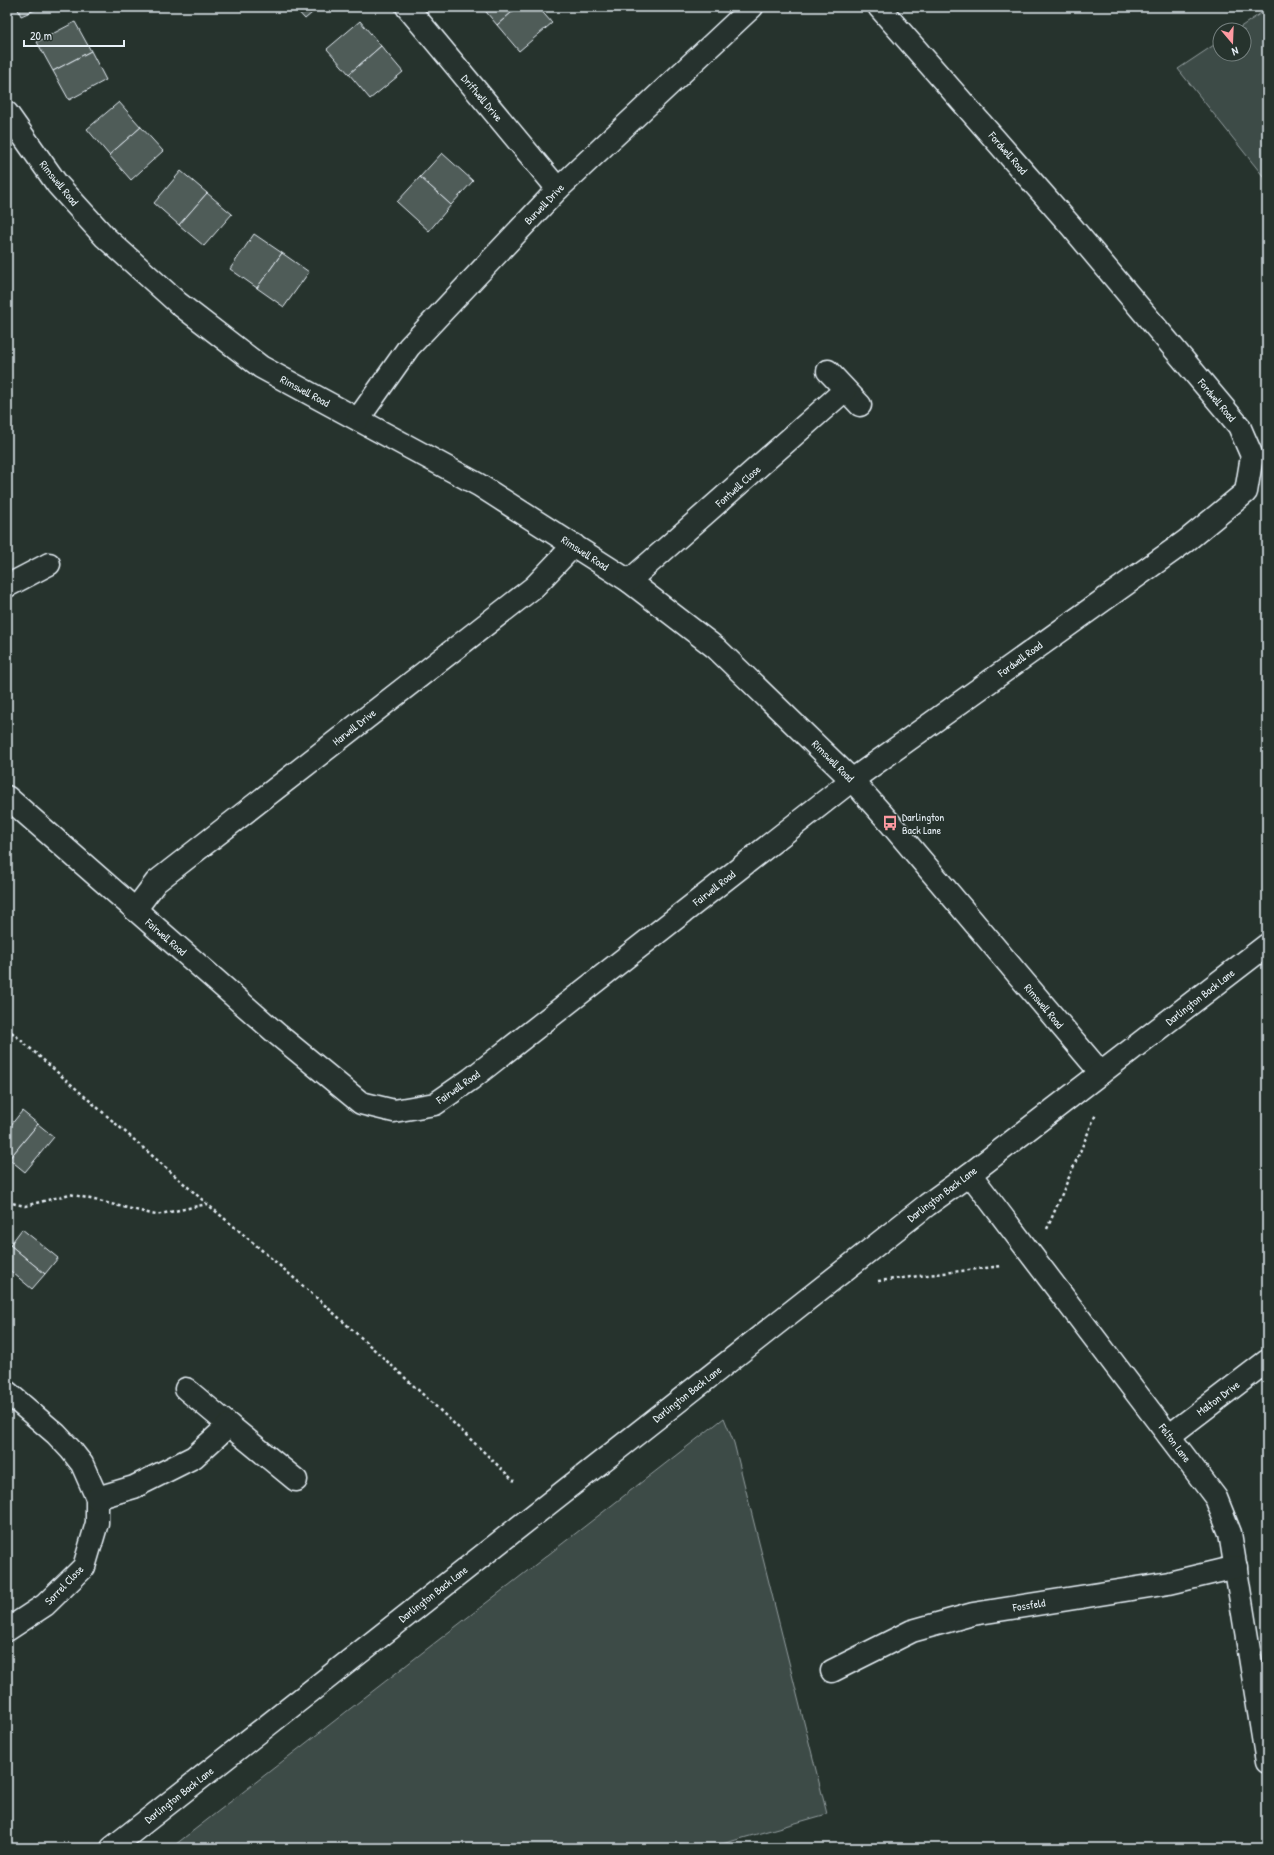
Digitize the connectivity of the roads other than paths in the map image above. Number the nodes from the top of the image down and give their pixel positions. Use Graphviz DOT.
graph roads {
  1 [pos="407,7"];
  2 [pos="752,7"];
  3 [pos="879,7"];
  4 [pos="10,125"];
  5 [pos="558,189"];
  6 [pos="828,371"];
  7 [pos="845,390"];
  8 [pos="860,405"];
  9 [pos="358,419"];
  10 [pos="1267,477"];
  11 [pos="1246,492"];
  12 [pos="574,545"];
  13 [pos="49,564"];
  14 [pos="629,582"];
  15 [pos="7,586"];
  16 [pos="852,780"];
  17 [pos="7,797"];
  18 [pos="135,910"];
  19 [pos="1267,945"];
  20 [pos="1101,1073"];
  21 [pos="970,1174"];
  22 [pos="1267,1361"];
  23 [pos="186,1390"];
  24 [pos="7,1392"];
  25 [pos="229,1425"];
  26 [pos="1170,1436"];
  27 [pos="296,1480"];
  28 [pos="97,1498"];
  29 [pos="1236,1567"];
  30 [pos="7,1630"];
  31 [pos="832,1671"];
  32 [pos="1267,1762"];
  33 [pos="112,1848"];
  1 -- 5 [label="street, Driftwell Drive"];
  2 -- 5 [label="street, Burwell Drive"];
  3 -- 11 [label="street, Fordwell Road"];
  4 -- 9 [label="street, Rimswell Road"];
  5 -- 9 [label="street, Burwell Drive"];
  6 -- 7 [label="street"];
  7 -- 8 [label="street"];
  7 -- 14 [label="street, Fontwell Close"];
  9 -- 12 [label="street, Rimswell Road"];
  10 -- 11 [label="street"];
  11 -- 16 [label="street, Fordwell Road"];
  12 -- 14 [label="street, Rimswell Road"];
  12 -- 18 [label="street, Harwell Drive"];
  13 -- 15 [label="street"];
  14 -- 16 [label="street, Rimswell Road"];
  16 -- 18 [label="street, Fairwell Road"];
  16 -- 20 [label="street, Rimswell Road"];
  17 -- 18 [label="street, Fairwell Road"];
  19 -- 20 [label="street, Darlington Back Lane"];
  20 -- 21 [label="street, Darlington Back Lane"];
  21 -- 26 [label="street, Felton Lane"];
  21 -- 33 [label="street, Darlington Back Lane"];
  22 -- 26 [label="street, Malton Drive"];
  23 -- 25 [label="street"];
  24 -- 28 [label="street, Sorrel Close"];
  25 -- 27 [label="street"];
  25 -- 28 [label="street"];
  26 -- 29 [label="street, Felton Lane"];
  28 -- 30 [label="street, Sorrel Close"];
  29 -- 31 [label="street, Fossfeld"];
  29 -- 32 [label="street, Felton Lane"];
}
